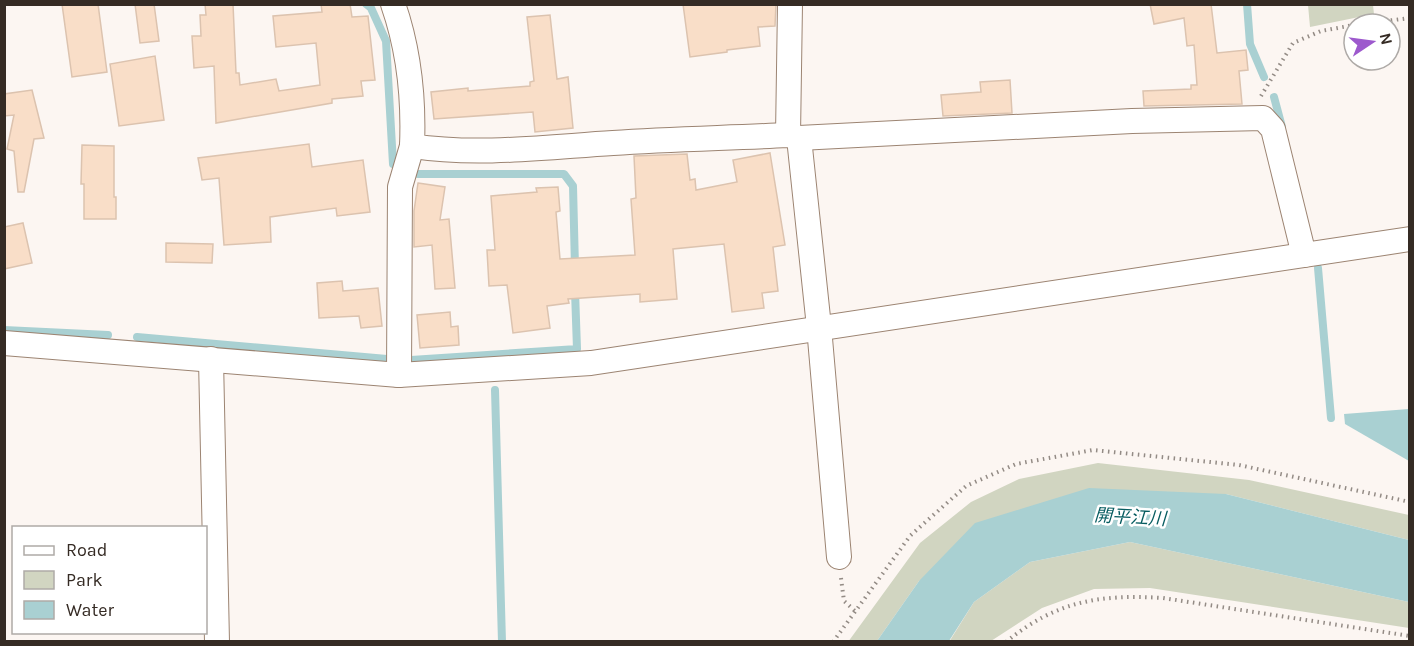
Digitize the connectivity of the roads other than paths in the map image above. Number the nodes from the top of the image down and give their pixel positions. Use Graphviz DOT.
graph roads {
  1 [pos="393,4"];
  2 [pos="790,4"];
  3 [pos="793,137"];
  4 [pos="412,146"];
  5 [pos="1410,240"];
  6 [pos="1304,255"];
  7 [pos="819,327"];
  8 [pos="4,343"];
  9 [pos="211,359"];
  10 [pos="399,375"];
  11 [pos="839,557"];
  12 [pos="218,642"];
  1 -- 4 [label="street"];
  2 -- 3 [label="street"];
  3 -- 4 [label="street"];
  3 -- 6 [label="street"];
  3 -- 7 [label="street"];
  4 -- 10 [label="street"];
  5 -- 6 [label="street"];
  6 -- 7 [label="street"];
  7 -- 10 [label="street"];
  7 -- 11 [label="street"];
  8 -- 9 [label="street"];
  9 -- 10 [label="street"];
  9 -- 12 [label="street"];
}
